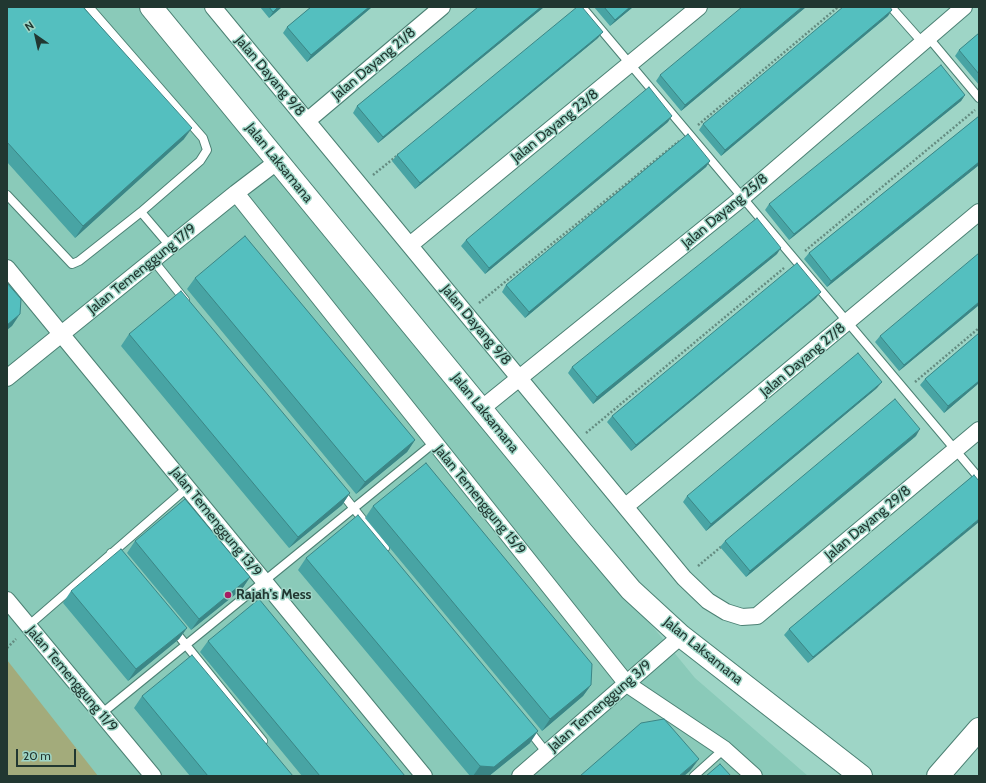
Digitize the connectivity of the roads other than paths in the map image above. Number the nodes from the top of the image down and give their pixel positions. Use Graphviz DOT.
graph roads {
  1 [pos="89,7"];
  2 [pos="151,7"];
  3 [pos="213,7"];
  4 [pos="442,7"];
  5 [pos="582,7"];
  6 [pos="699,7"];
  7 [pos="891,7"];
  8 [pos="964,7"];
  9 [pos="925,39"];
  10 [pos="630,64"];
  11 [pos="979,98"];
  12 [pos="307,121"];
  13 [pos="278,162"];
  14 [pos="236,193"];
  15 [pos="7,194"];
  16 [pos="742,198"];
  17 [pos="141,212"];
  18 [pos="979,212"];
  19 [pos="410,245"];
  20 [pos="170,246"];
  21 [pos="153,260"];
  22 [pos="7,268"];
  23 [pos="188,303"];
  24 [pos="847,323"];
  25 [pos="61,334"];
  26 [pos="7,378"];
  27 [pos="519,378"];
  28 [pos="481,409"];
  29 [pos="979,430"];
  30 [pos="435,442"];
  31 [pos="954,450"];
  32 [pos="979,478"];
  33 [pos="334,484"];
  34 [pos="187,488"];
  35 [pos="626,506"];
  36 [pos="354,508"];
  37 [pos="388,552"];
  38 [pos="112,553"];
  39 [pos="126,571"];
  40 [pos="264,581"];
  41 [pos="7,600"];
  42 [pos="757,616"];
  43 [pos="28,626"];
  44 [pos="172,626"];
  45 [pos="682,636"];
  46 [pos="187,644"];
  47 [pos="627,684"];
  48 [pos="102,714"];
  49 [pos="522,721"];
  50 [pos="979,729"];
  51 [pos="267,746"];
  52 [pos="724,749"];
  53 [pos="546,752"];
  54 [pos="153,776"];
  55 [pos="424,776"];
  56 [pos="520,776"];
  57 [pos="694,776"];
  58 [pos="754,776"];
  59 [pos="861,776"];
  60 [pos="938,776"];
  1 -- 17 [label="lane"];
  2 -- 13 [label="street, Jalan Laksamana"];
  3 -- 12 [label="street, Jalan Dayang 9/8"];
  4 -- 12 [label="street, Jalan Dayang 21/8"];
  5 -- 10 [label="lane"];
  6 -- 10 [label="street, Jalan Dayang 23/8"];
  7 -- 9 [label="lane"];
  8 -- 9 [label="street, Jalan Dayang 25/8"];
  9 -- 11 [label="lane"];
  9 -- 16 [label="street, Jalan Dayang 25/8"];
  10 -- 16 [label="lane"];
  10 -- 19 [label="street, Jalan Dayang 23/8"];
  12 -- 19 [label="street, Jalan Dayang 9/8"];
  13 -- 14 [label="street, Jalan Temenggung 17/9"];
  13 -- 28 [label="street, Jalan Laksamana"];
  14 -- 20 [label="street, Jalan Temenggung 17/9"];
  14 -- 30 [label="street, Jalan Temenggung 15/9"];
  15 -- 17 [label="lane"];
  16 -- 24 [label="lane"];
  16 -- 27 [label="street, Jalan Dayang 25/8"];
  17 -- 20 [label="lane"];
  18 -- 24 [label="street, Jalan Dayang 27/8"];
  19 -- 27 [label="street, Jalan Dayang 9/8"];
  20 -- 21 [label="street, Jalan Temenggung 17/9"];
  21 -- 23 [label="lane"];
  21 -- 25 [label="street, Jalan Temenggung 17/9"];
  22 -- 25 [label="street, Jalan Temenggung 13/9"];
  24 -- 31 [label="lane"];
  24 -- 35 [label="street, Jalan Dayang 27/8"];
  25 -- 26 [label="street, Jalan Temenggung 17/9"];
  25 -- 34 [label="street, Jalan Temenggung 13/9"];
  27 -- 28 [label="street, Jalan Dayang 25/8"];
  27 -- 35 [label="street, Jalan Dayang 9/8"];
  28 -- 45 [label="street, Jalan Laksamana"];
  29 -- 31 [label="street, Jalan Dayang 29/8"];
  30 -- 36 [label="lane"];
  30 -- 47 [label="street, Jalan Temenggung 15/9"];
  31 -- 32 [label="lane"];
  31 -- 42 [label="street, Jalan Dayang 29/8"];
  33 -- 36 [label="lane"];
  34 -- 38 [label="lane"];
  34 -- 40 [label="street, Jalan Temenggung 13/9"];
  35 -- 42 [label="street, Jalan Dayang 9/8"];
  36 -- 37 [label="lane"];
  36 -- 40 [label="lane"];
  38 -- 39 [label="lane"];
  38 -- 43 [label="lane"];
  40 -- 46 [label="lane"];
  40 -- 55 [label="street, Jalan Temenggung 13/9"];
  41 -- 43 [label="street, Jalan Temenggung 11/9"];
  43 -- 48 [label="street, Jalan Temenggung 11/9"];
  44 -- 46 [label="lane"];
  45 -- 47 [label="street, Jalan Temenggung 3/9"];
  45 -- 59 [label="street, Jalan Laksamana"];
  46 -- 48 [label="lane"];
  46 -- 51 [label="lane"];
  47 -- 52 [label="street, Jalan Temenggung 15/9"];
  47 -- 53 [label="street, Jalan Temenggung 3/9"];
  48 -- 54 [label="street, Jalan Temenggung 11/9"];
  49 -- 53 [label="lane"];
  50 -- 60 [label="street"];
  52 -- 57 [label="lane"];
  52 -- 58 [label="street, Jalan Temenggung 15/9"];
  53 -- 56 [label="street, Jalan Temenggung 3/9"];
}
